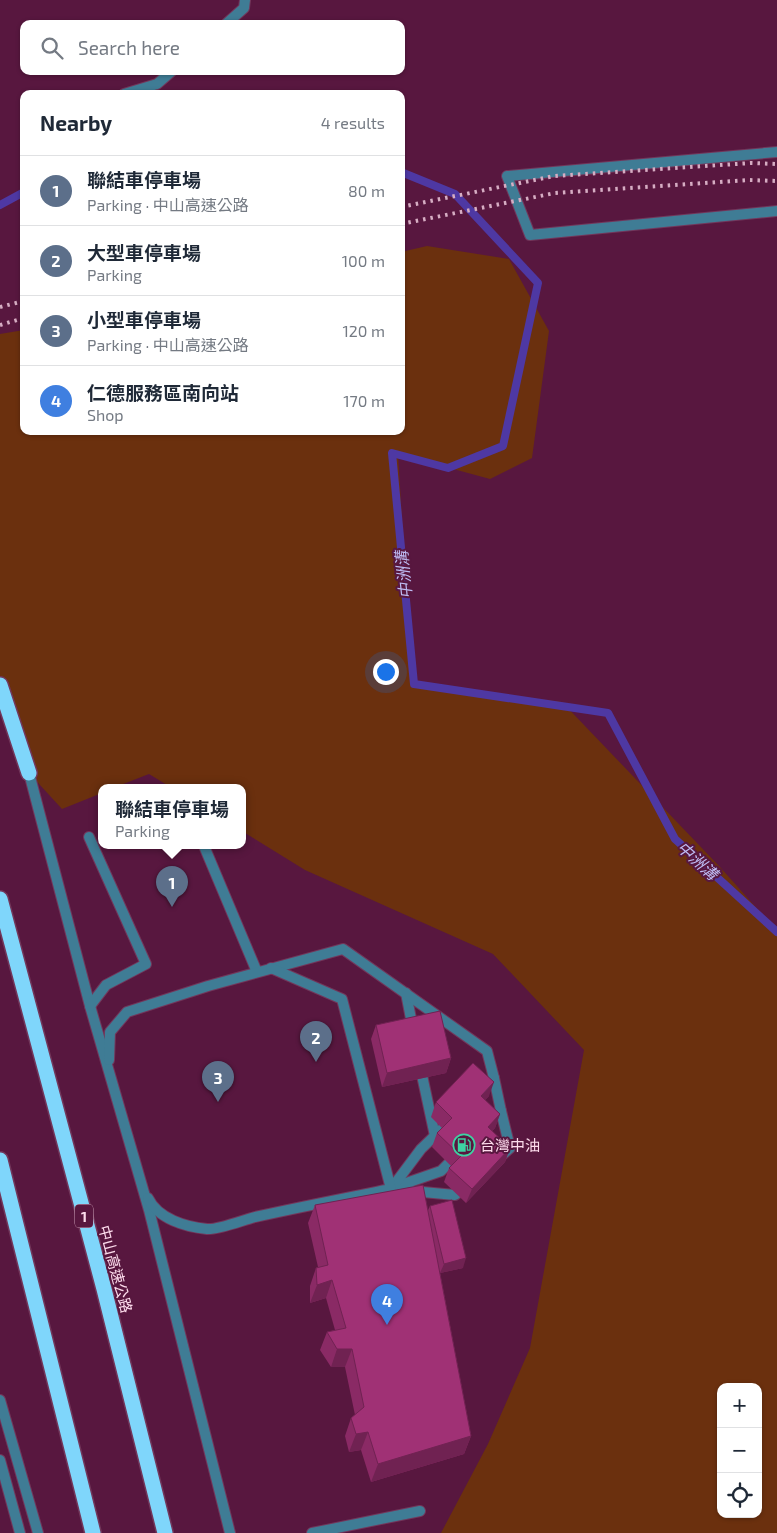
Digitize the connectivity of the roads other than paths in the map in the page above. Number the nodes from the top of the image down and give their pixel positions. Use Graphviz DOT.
graph roads {
  1 [pos="245,0"];
  2 [pos="230,20"];
  3 [pos="167,75"];
  4 [pos="137,90"];
  5 [pos="777,152"];
  6 [pos="777,211"];
  7 [pos="0,685"];
  8 [pos="29,773"];
  9 [pos="89,837"];
  10 [pos="205,849"];
  11 [pos="0,900"];
  12 [pos="271,968"];
  13 [pos="257,972"];
  14 [pos="406,994"];
  15 [pos="90,1006"];
  16 [pos="415,1041"];
  17 [pos="419,1060"];
  18 [pos="110,1076"];
  19 [pos="494,1078"];
  20 [pos="474,1098"];
  21 [pos="501,1111"];
  22 [pos="454,1117"];
  23 [pos="488,1124"];
  24 [pos="435,1136"];
  25 [pos="468,1144"];
  26 [pos="0,1160"];
  27 [pos="489,1166"];
  28 [pos="476,1178"];
  29 [pos="142,1185"];
  30 [pos="391,1189"];
  31 [pos="0,1400"];
  32 [pos="0,1460"];
  33 [pos="420,1511"];
  34 [pos="20,1533"];
  35 [pos="38,1533"];
  36 [pos="93,1533"];
  37 [pos="165,1533"];
  38 [pos="230,1533"];
  39 [pos="312,1533"];
  1 -- 2 [label="lane"];
  3 -- 4 [label="lane"];
  5 -- 6 [label="lane"];
  7 -- 8 [label="highway"];
  8 -- 15 [label="lane"];
  9 -- 15 [label="lane"];
  10 -- 13 [label="lane"];
  11 -- 37 [label="highway, 中山高速公路 / 1"];
  12 -- 13 [label="lane"];
  12 -- 14 [label="lane"];
  12 -- 30 [label="lane"];
  13 -- 18 [label="lane"];
  14 -- 16 [label="lane"];
  14 -- 19 [label="lane"];
  15 -- 18 [label="lane"];
  17 -- 24 [label="lane"];
  18 -- 29 [label="lane"];
  19 -- 20 [label="lane"];
  19 -- 21 [label="lane"];
  21 -- 23 [label="lane"];
  21 -- 27 [label="lane"];
  22 -- 24 [label="lane"];
  24 -- 30 [label="lane"];
  25 -- 30 [label="lane"];
  26 -- 36 [label="highway"];
  28 -- 30 [label="lane"];
  29 -- 30 [label="lane"];
  29 -- 38 [label="lane"];
  31 -- 35 [label="lane"];
  32 -- 34 [label="lane"];
  33 -- 39 [label="lane"];
}
